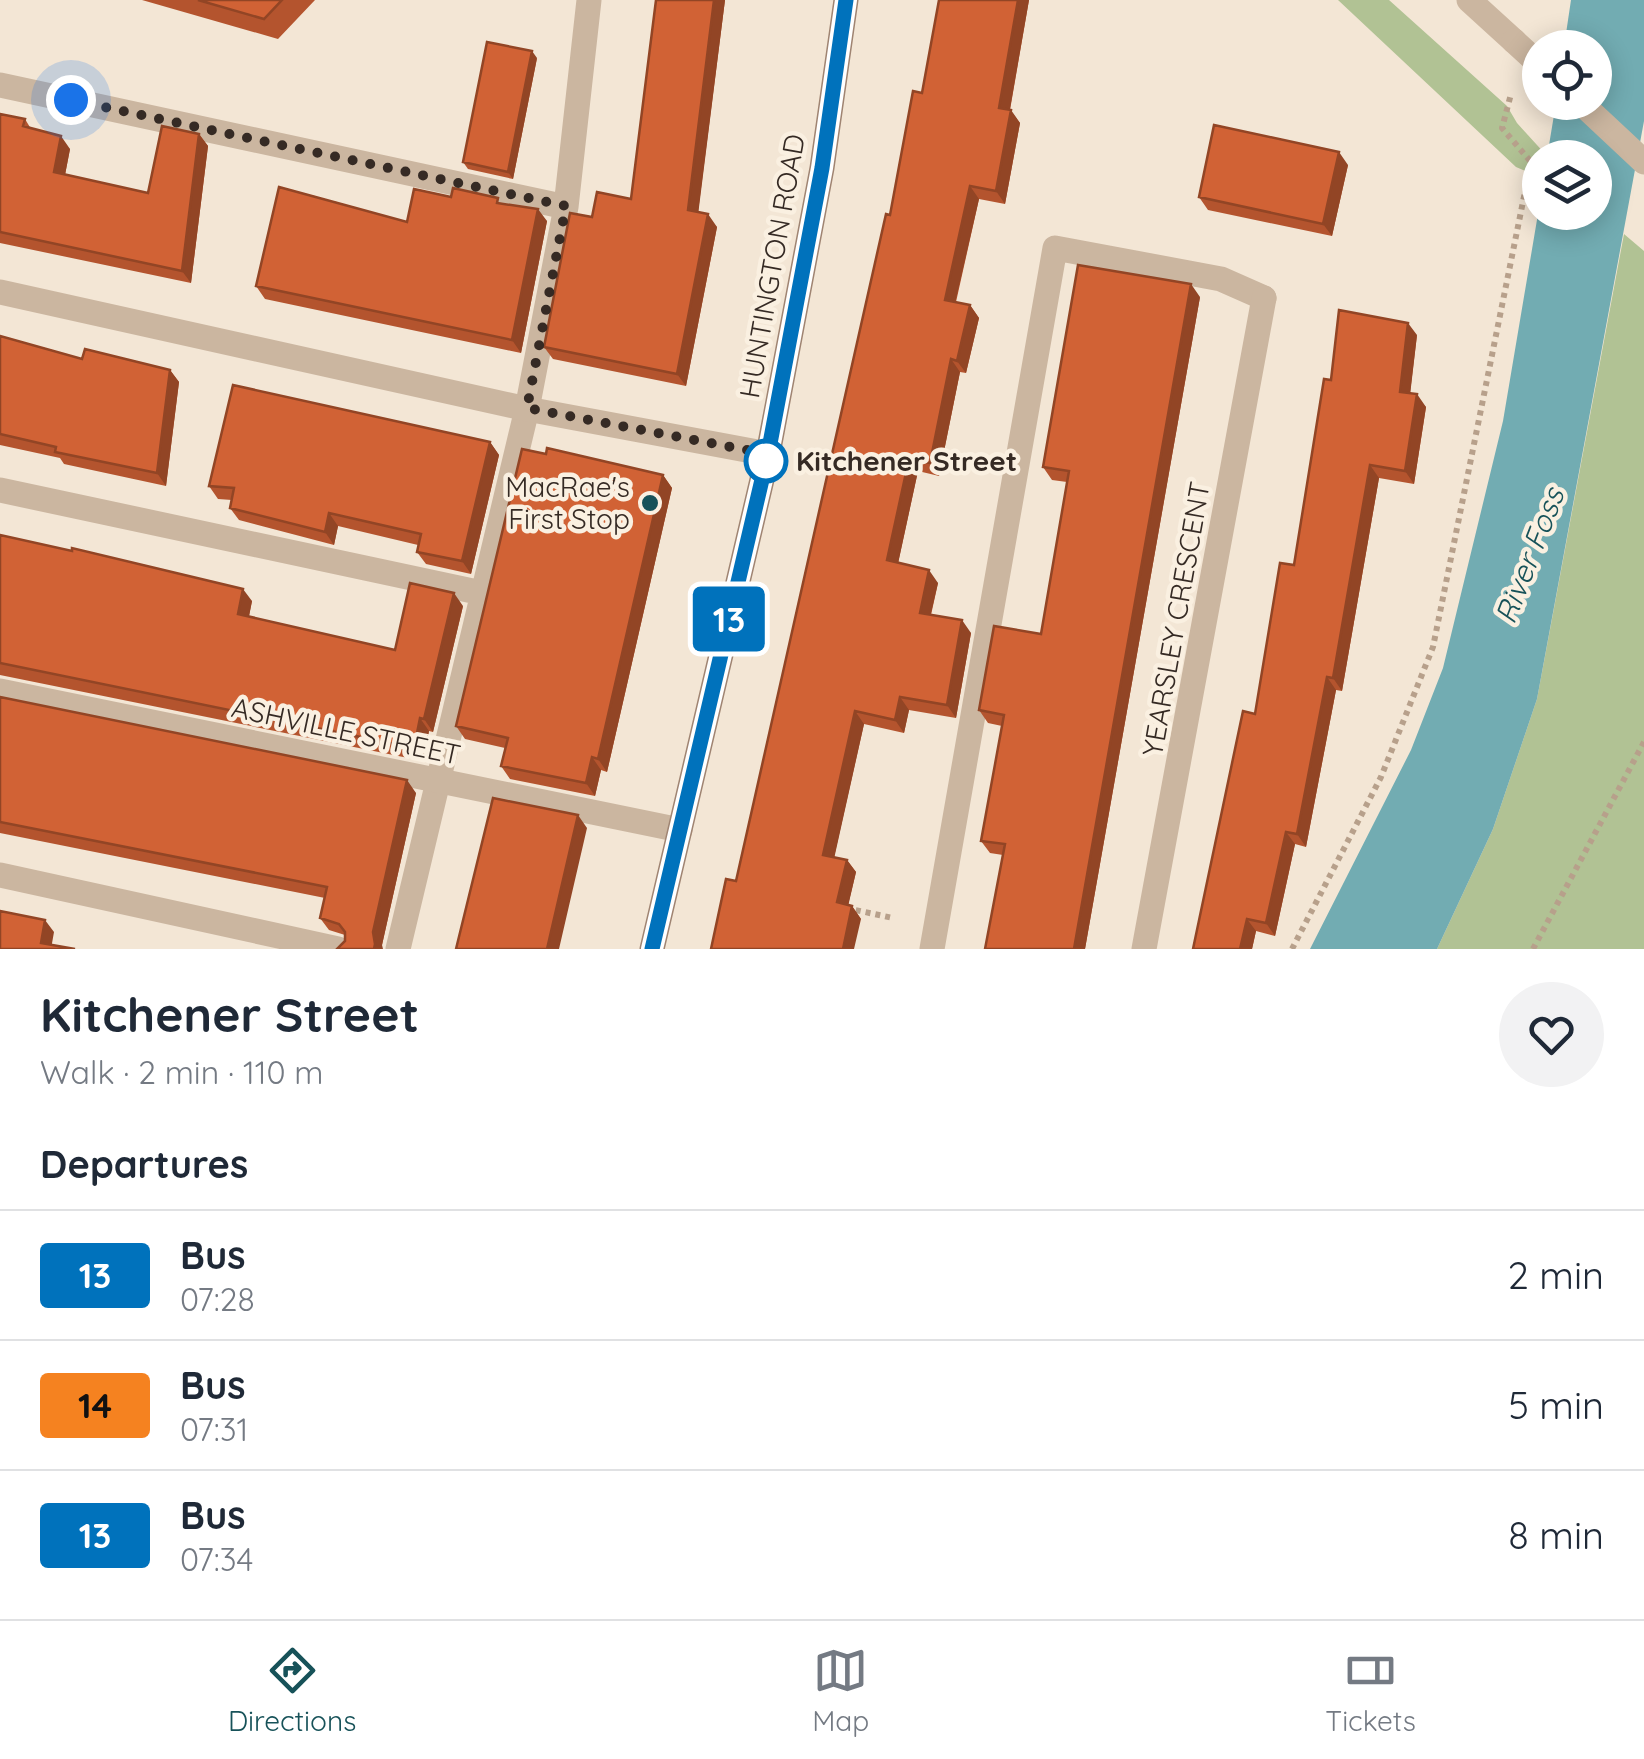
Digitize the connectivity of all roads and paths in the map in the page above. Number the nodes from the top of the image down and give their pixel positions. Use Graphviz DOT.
graph roads {
  1 [pos="588,0"];
  2 [pos="846,0"];
  3 [pos="1469,0"];
  4 [pos="1522,48"];
  5 [pos="0,85"];
  6 [pos="1512,88"];
  7 [pos="1599,120"];
  8 [pos="1644,162"];
  9 [pos="566,206"];
  10 [pos="0,292"];
  11 [pos="527,408"];
  12 [pos="768,454"];
  13 [pos="0,490"];
  14 [pos="482,593"];
  15 [pos="0,691"];
  16 [pos="1644,742"];
  17 [pos="440,781"];
  18 [pos="680,830"];
  19 [pos="0,875"];
  20 [pos="841,907"];
  21 [pos="934,938"];
  22 [pos="338,949"];
  23 [pos="398,949"];
  24 [pos="652,949"];
  25 [pos="1144,949"];
  26 [pos="1292,949"];
  27 [pos="1532,949"];
  1 -- 9 [label="street"];
  2 -- 12 [label="street, HUNTINGTON ROAD"];
  3 -- 4 [label="street, bridge"];
  5 -- 9 [label="street"];
  6 -- 26 [label="path"];
  7 -- 8 [label="street"];
  9 -- 11 [label="street"];
  10 -- 11 [label="street"];
  11 -- 12 [label="street"];
  11 -- 14 [label="street"];
  12 -- 18 [label="street, HUNTINGTON ROAD"];
  13 -- 14 [label="street"];
  14 -- 17 [label="street"];
  15 -- 17 [label="street, ASHVILLE STREET"];
  16 -- 27 [label="path"];
  17 -- 18 [label="street, ASHVILLE STREET"];
  17 -- 23 [label="street"];
  18 -- 24 [label="street, HUNTINGTON ROAD"];
  19 -- 22 [label="street"];
  20 -- 21 [label="path"];
  21 -- 25 [label="street, YEARSLEY CRESCENT"];
}
